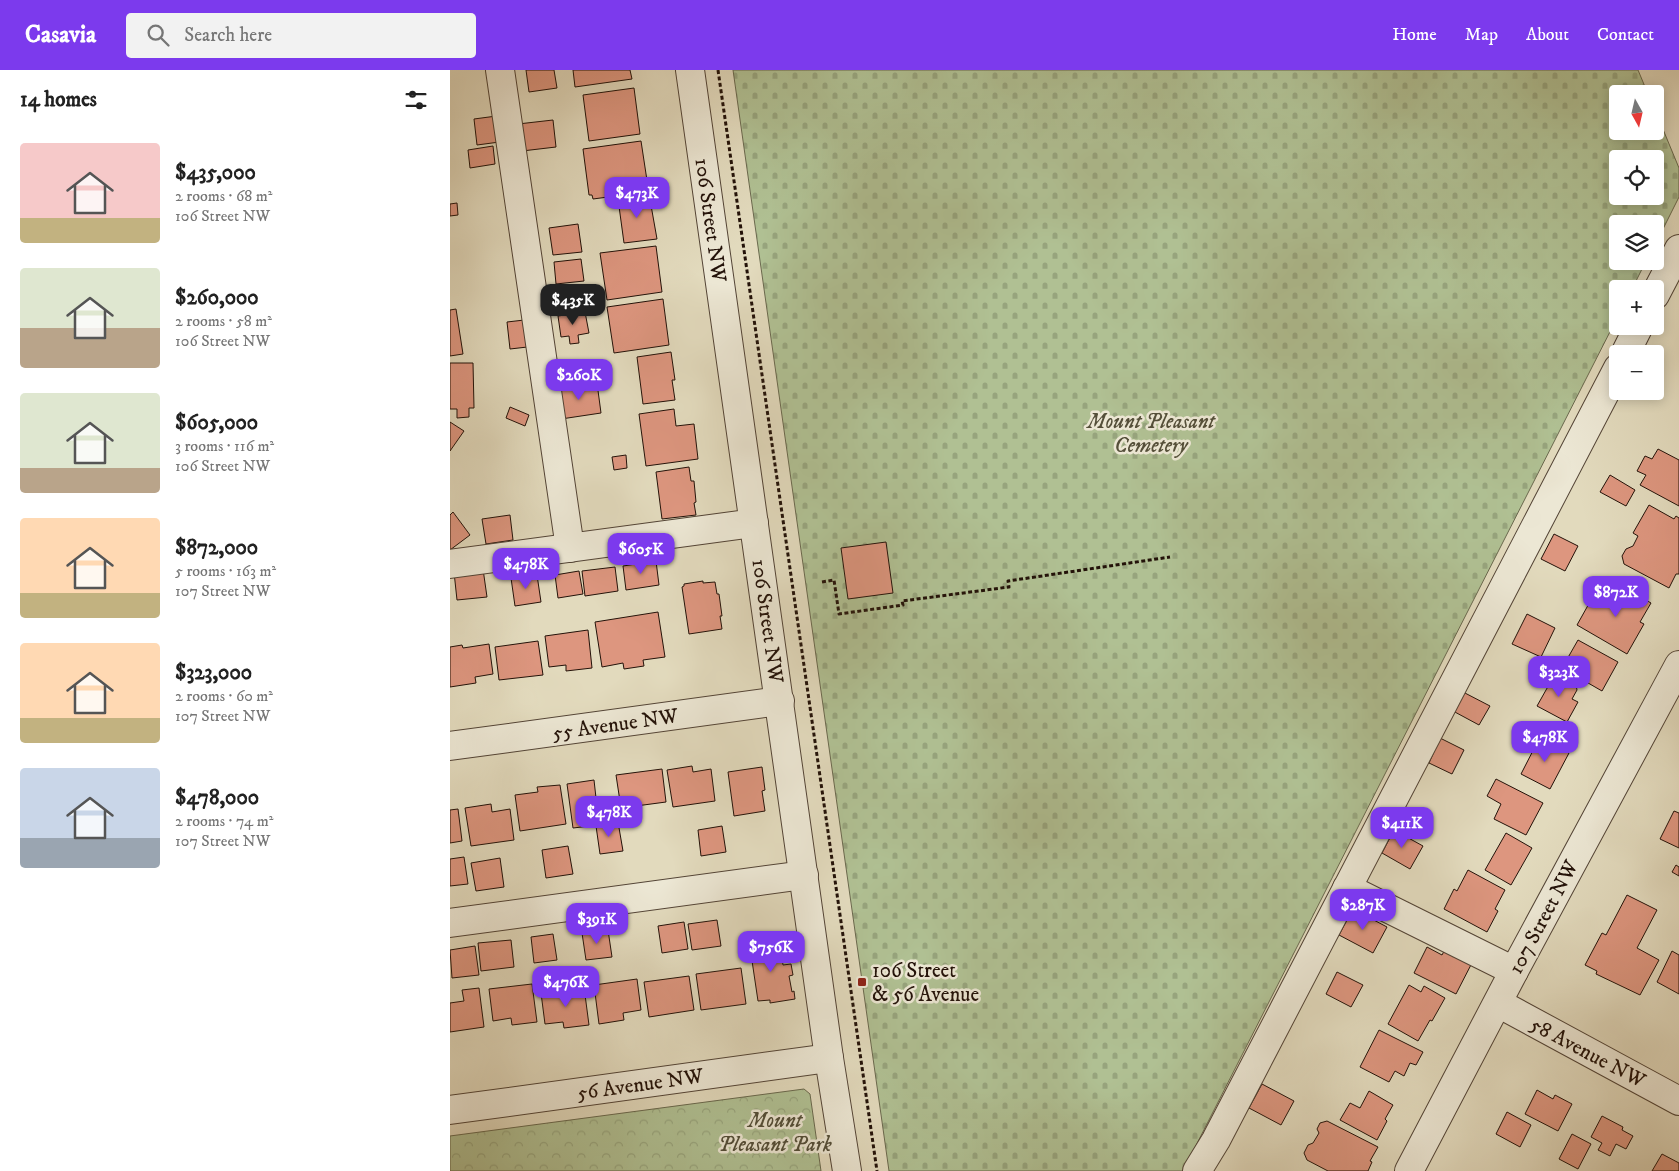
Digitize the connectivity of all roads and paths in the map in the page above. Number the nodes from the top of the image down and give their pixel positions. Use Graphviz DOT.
graph roads {
  1 [pos="500,70"];
  2 [pos="690,70"];
  3 [pos="718,70"];
  4 [pos="1679,249"];
  5 [pos="1663,280"];
  6 [pos="1609,385"];
  7 [pos="754,523"];
  8 [pos="570,548"];
  9 [pos="1170,557"];
  10 [pos="450,564"];
  11 [pos="822,582"];
  12 [pos="1676,679"];
  13 [pos="780,701"];
  14 [pos="450,746"];
  15 [pos="804,875"];
  16 [pos="1347,888"];
  17 [pos="450,923"];
  18 [pos="1514,971"];
  19 [pos="1498,1003"];
  20 [pos="829,1058"];
  21 [pos="1679,1100"];
  22 [pos="450,1110"];
  23 [pos="847,1171"];
  24 [pos="877,1171"];
  25 [pos="1197,1171"];
  26 [pos="1409,1171"];
  1 -- 8 [label="street"];
  2 -- 7 [label="street, 106 Street NW"];
  3 -- 24 [label="path"];
  4 -- 5 [label="street"];
  6 -- 16 [label="street"];
  7 -- 8 [label="street"];
  7 -- 13 [label="street, 106 Street NW"];
  8 -- 10 [label="street"];
  9 -- 11 [label="path"];
  12 -- 18 [label="street, 107 Street NW"];
  13 -- 14 [label="street, 55 Avenue NW"];
  13 -- 15 [label="street, 106 Street NW"];
  15 -- 17 [label="street"];
  15 -- 20 [label="street, 106 Street NW"];
  16 -- 18 [label="street"];
  16 -- 25 [label="street"];
  18 -- 19 [label="street, 107 Street NW"];
  19 -- 21 [label="street, 58 Avenue NW"];
  19 -- 26 [label="street, 107 Street NW"];
  20 -- 22 [label="street, 56 Avenue NW"];
  20 -- 23 [label="street, 106 Street NW"];
}
